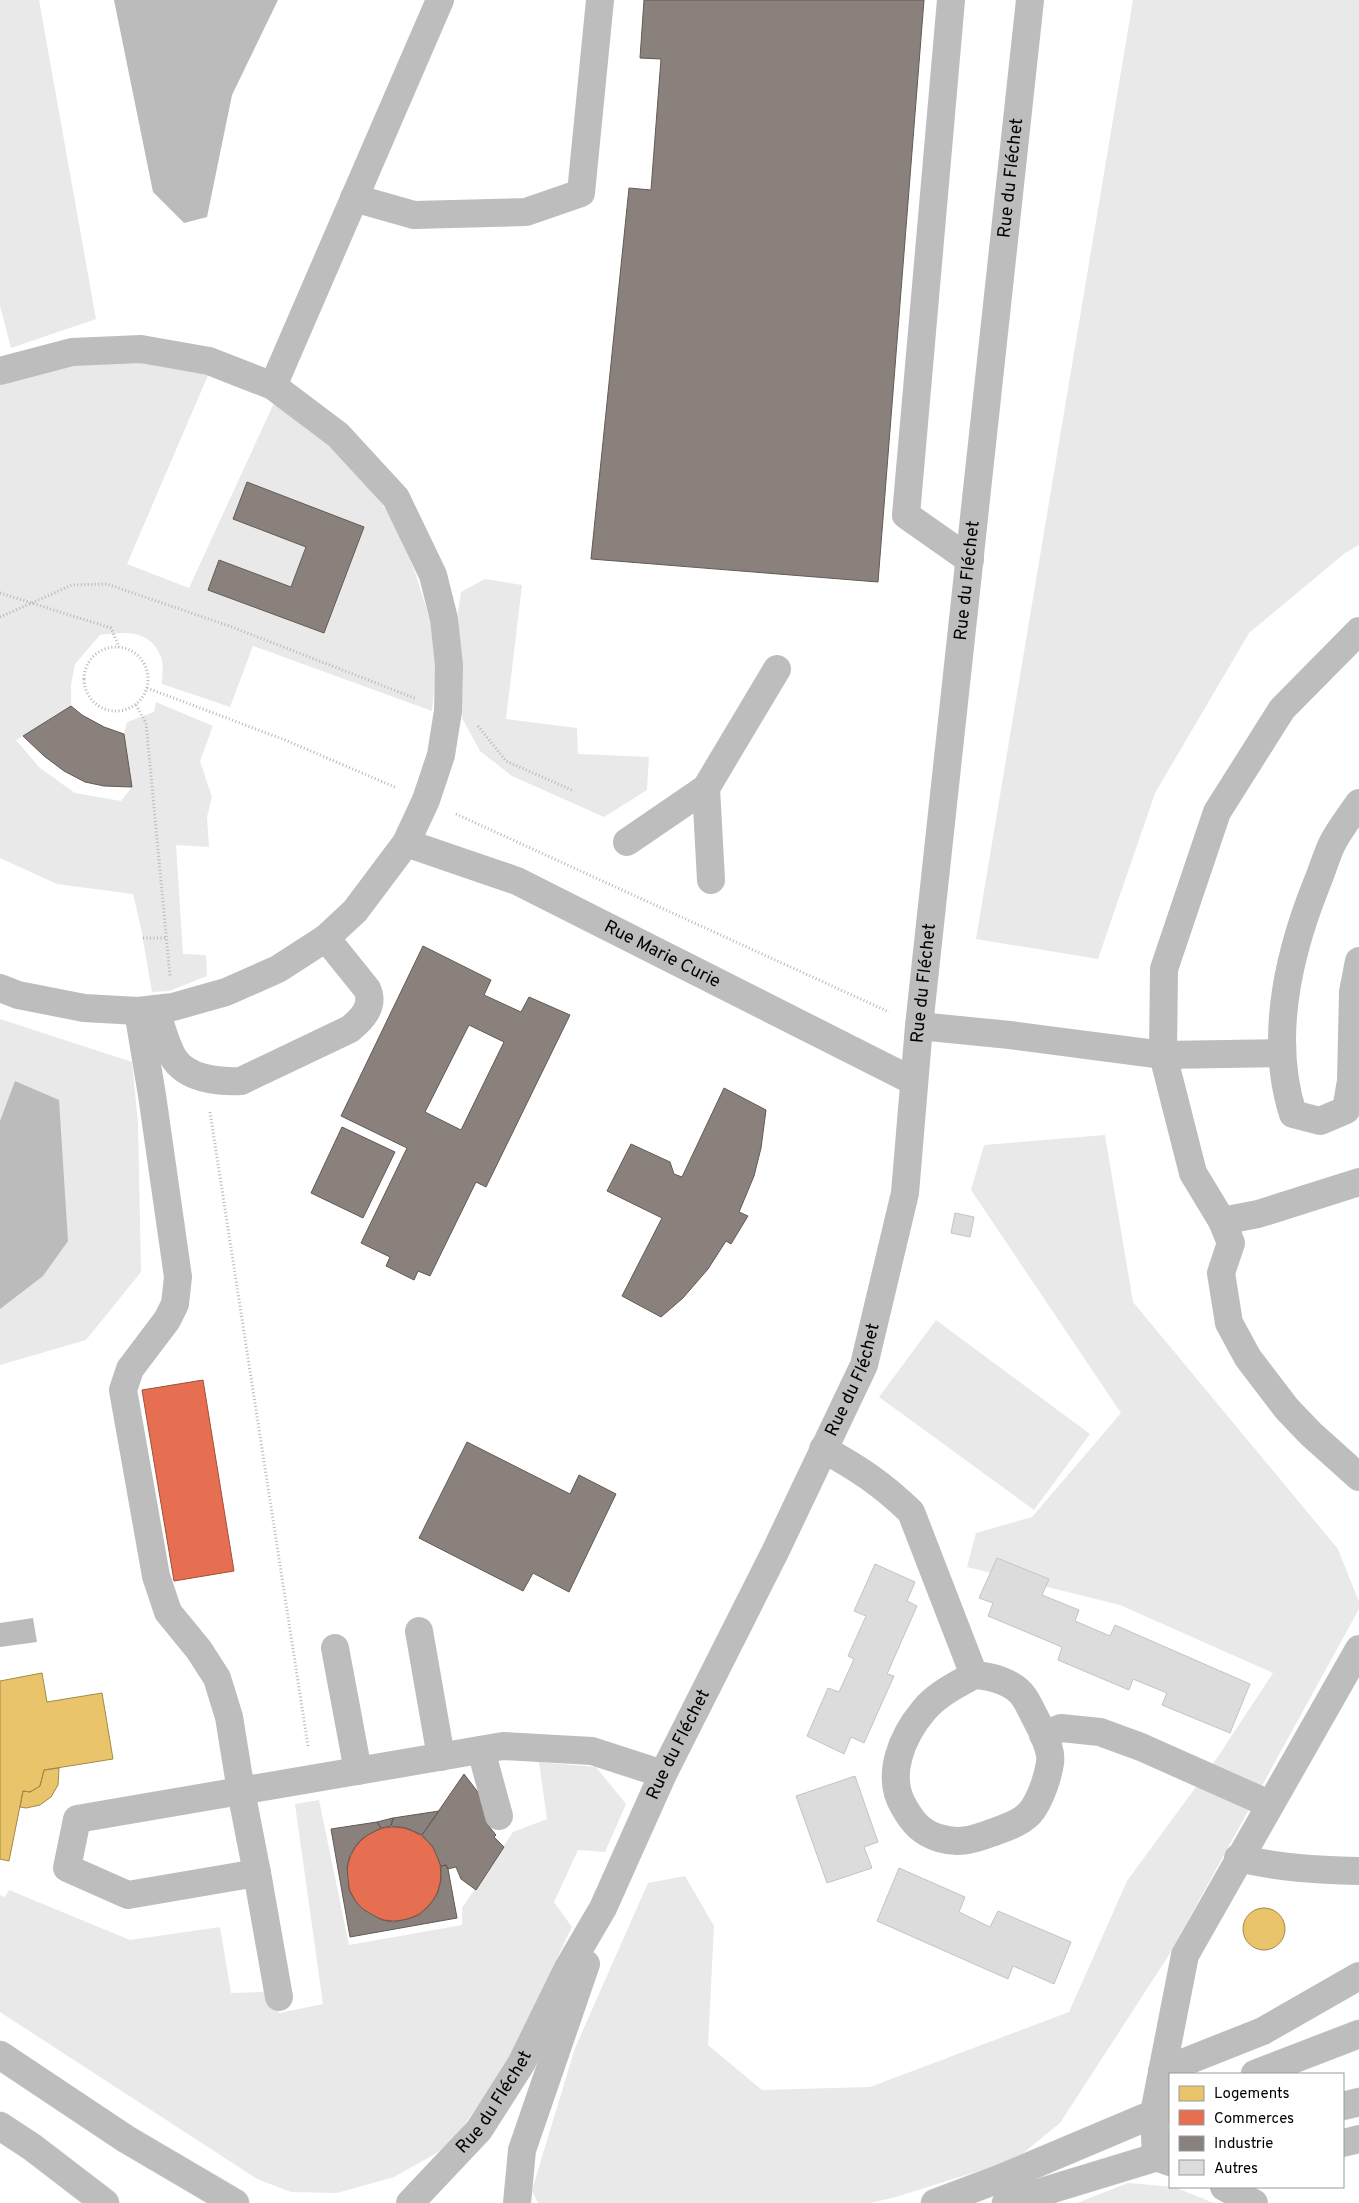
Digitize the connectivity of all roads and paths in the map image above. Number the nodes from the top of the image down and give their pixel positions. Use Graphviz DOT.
graph roads {
  1 [pos="440,0"];
  2 [pos="600,0"];
  3 [pos="951,0"];
  4 [pos="1030,0"];
  5 [pos="354,198"];
  6 [pos="0,371"];
  7 [pos="272,386"];
  8 [pos="970,560"];
  9 [pos="0,593"];
  10 [pos="30,602"];
  11 [pos="0,617"];
  12 [pos="1359,631"];
  13 [pos="120,647"];
  14 [pos="777,669"];
  15 [pos="136,705"];
  16 [pos="448,711"];
  17 [pos="706,788"];
  18 [pos="574,791"];
  19 [pos="1359,803"];
  20 [pos="627,842"];
  21 [pos="406,843"];
  22 [pos="711,880"];
  23 [pos="143,938"];
  24 [pos="166,938"];
  25 [pos="326,938"];
  26 [pos="1359,961"];
  27 [pos="0,988"];
  28 [pos="155,1009"];
  29 [pos="919,1026"];
  30 [pos="1282,1053"];
  31 [pos="1163,1055"];
  32 [pos="205,1078"];
  33 [pos="913,1081"];
  34 [pos="1359,1182"];
  35 [pos="1222,1221"];
  36 [pos="823,1449"];
  37 [pos="1359,1477"];
  38 [pos="419,1631"];
  39 [pos="334,1648"];
  40 [pos="1359,1650"];
  41 [pos="974,1675"];
  42 [pos="1043,1735"];
  43 [pos="481,1750"];
  44 [pos="441,1756"];
  45 [pos="358,1771"];
  46 [pos="662,1774"];
  47 [pos="314,1779"];
  48 [pos="241,1791"];
  49 [pos="1269,1804"];
  50 [pos="499,1816"];
  51 [pos="1238,1858"];
  52 [pos="1359,1871"];
  53 [pos="257,1873"];
  54 [pos="603,1908"];
  55 [pos="1359,1976"];
  56 [pos="279,1997"];
  57 [pos="1359,2034"];
  58 [pos="0,2055"];
  59 [pos="1162,2071"];
  60 [pos="1258,2073"];
  61 [pos="1359,2102"];
  62 [pos="1344,2106"];
  63 [pos="1162,2110"];
  64 [pos="0,2126"];
  65 [pos="1359,2139"];
  66 [pos="1344,2143"];
  67 [pos="1165,2157"];
  68 [pos="1226,2188"];
  69 [pos="105,2203"];
  70 [pos="235,2203"];
  71 [pos="410,2203"];
  72 [pos="517,2203"];
  73 [pos="935,2203"];
  74 [pos="1006,2203"];
  75 [pos="1254,2203"];
  1 -- 5 [label="main road"];
  2 -- 5 [label="main road"];
  3 -- 8 [label="main road"];
  4 -- 8 [label="main road, Rue du Fléchet"];
  5 -- 7 [label="main road"];
  6 -- 7 [label="main road"];
  7 -- 16 [label="main road"];
  8 -- 29 [label="main road, Rue du Fléchet"];
  9 -- 10 [label="path"];
  10 -- 11 [label="path"];
  10 -- 13 [label="path"];
  10 -- 16 [label="path"];
  12 -- 31 [label="main road"];
  13 -- 15 [label="path"];
  13 -- 15 [label="path"];
  14 -- 17 [label="main road"];
  15 -- 24 [label="path"];
  16 -- 18 [label="path"];
  16 -- 21 [label="main road"];
  17 -- 20 [label="main road"];
  17 -- 22 [label="main road"];
  19 -- 30 [label="main road"];
  21 -- 25 [label="main road"];
  21 -- 33 [label="main road, Rue Marie Curie"];
  23 -- 24 [label="path"];
  24 -- 28 [label="path"];
  25 -- 28 [label="main road"];
  25 -- 32 [label="main road"];
  26 -- 30 [label="main road"];
  27 -- 28 [label="main road"];
  28 -- 32 [label="main road"];
  28 -- 48 [label="main road"];
  29 -- 31 [label="main road"];
  29 -- 33 [label="main road, Rue du Fléchet"];
  30 -- 31 [label="main road"];
  31 -- 35 [label="main road"];
  32 -- 47 [label="path"];
  33 -- 36 [label="main road, Rue du Fléchet"];
  34 -- 35 [label="main road"];
  35 -- 37 [label="main road"];
  36 -- 41 [label="main road"];
  36 -- 46 [label="main road, Rue du Fléchet"];
  38 -- 44 [label="main road"];
  39 -- 45 [label="main road"];
  40 -- 49 [label="main road"];
  41 -- 42 [label="main road"];
  41 -- 42 [label="main road"];
  42 -- 49 [label="main road"];
  43 -- 44 [label="main road"];
  43 -- 46 [label="main road"];
  43 -- 50 [label="main road"];
  44 -- 45 [label="main road"];
  45 -- 47 [label="main road"];
  46 -- 54 [label="main road, Rue du Fléchet"];
  47 -- 48 [label="main road"];
  48 -- 53 [label="main road"];
  48 -- 53 [label="main road"];
  49 -- 51 [label="main road"];
  51 -- 52 [label="main road"];
  51 -- 59 [label="main road"];
  53 -- 56 [label="main road"];
  54 -- 71 [label="main road, Rue du Fléchet"];
  54 -- 72 [label="main road, Rue du Fléchet"];
  55 -- 59 [label="main road"];
  57 -- 60 [label="main road"];
  58 -- 70 [label="main road"];
  59 -- 63 [label="main road"];
  61 -- 62 [label="main road"];
  63 -- 67 [label="main road"];
  63 -- 73 [label="main road"];
  64 -- 69 [label="main road"];
  65 -- 66 [label="main road"];
  67 -- 74 [label="main road"];
  68 -- 75 [label="main road"];
}
